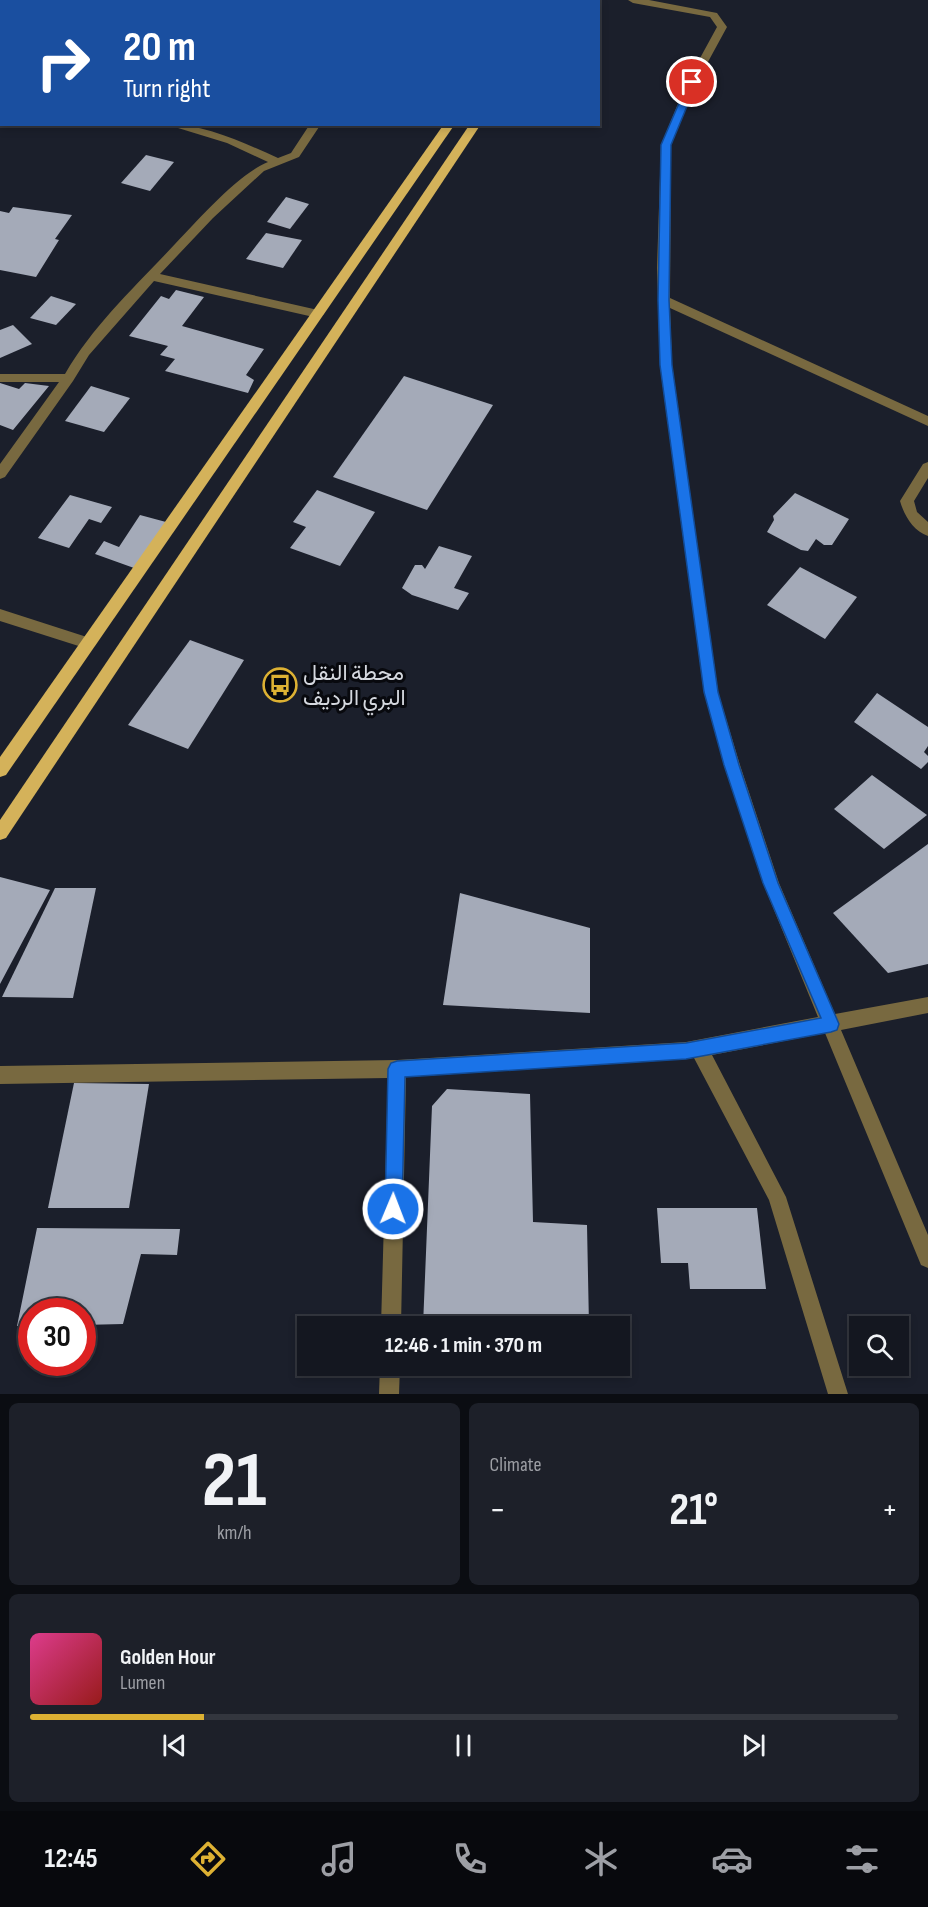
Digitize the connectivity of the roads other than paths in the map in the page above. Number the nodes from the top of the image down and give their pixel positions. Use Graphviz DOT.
graph roads {
  1 [pos="633,0"];
  2 [pos="177,126"];
  3 [pos="315,126"];
  4 [pos="449,126"];
  5 [pos="475,126"];
  6 [pos="276,161"];
  7 [pos="151,276"];
  8 [pos="664,300"];
  9 [pos="318,314"];
  10 [pos="0,378"];
  11 [pos="69,378"];
  12 [pos="928,421"];
  13 [pos="928,467"];
  14 [pos="0,474"];
  15 [pos="928,531"];
  16 [pos="0,615"];
  17 [pos="88,643"];
  18 [pos="0,770"];
  19 [pos="0,833"];
  20 [pos="928,1005"];
  21 [pos="831,1024"];
  22 [pos="699,1049"];
  23 [pos="397,1069"];
  24 [pos="0,1075"];
  25 [pos="928,1258"];
  26 [pos="391,1316"];
  27 [pos="390,1376"];
  28 [pos="389,1394"];
  29 [pos="838,1394"];
  1 -- 8 [label="street"];
  2 -- 6 [label="street"];
  3 -- 6 [label="street"];
  4 -- 9 [label="main road"];
  5 -- 19 [label="main road"];
  6 -- 7 [label="street"];
  7 -- 9 [label="street"];
  7 -- 11 [label="street"];
  8 -- 12 [label="street"];
  8 -- 21 [label="street"];
  9 -- 17 [label="main road"];
  10 -- 11 [label="street"];
  11 -- 14 [label="street"];
  13 -- 15 [label="street"];
  16 -- 17 [label="street"];
  17 -- 18 [label="main road"];
  20 -- 21 [label="street"];
  21 -- 22 [label="street"];
  21 -- 25 [label="street"];
  22 -- 23 [label="street"];
  22 -- 29 [label="street"];
  23 -- 24 [label="street"];
  23 -- 26 [label="street"];
  27 -- 28 [label="street"];
}
